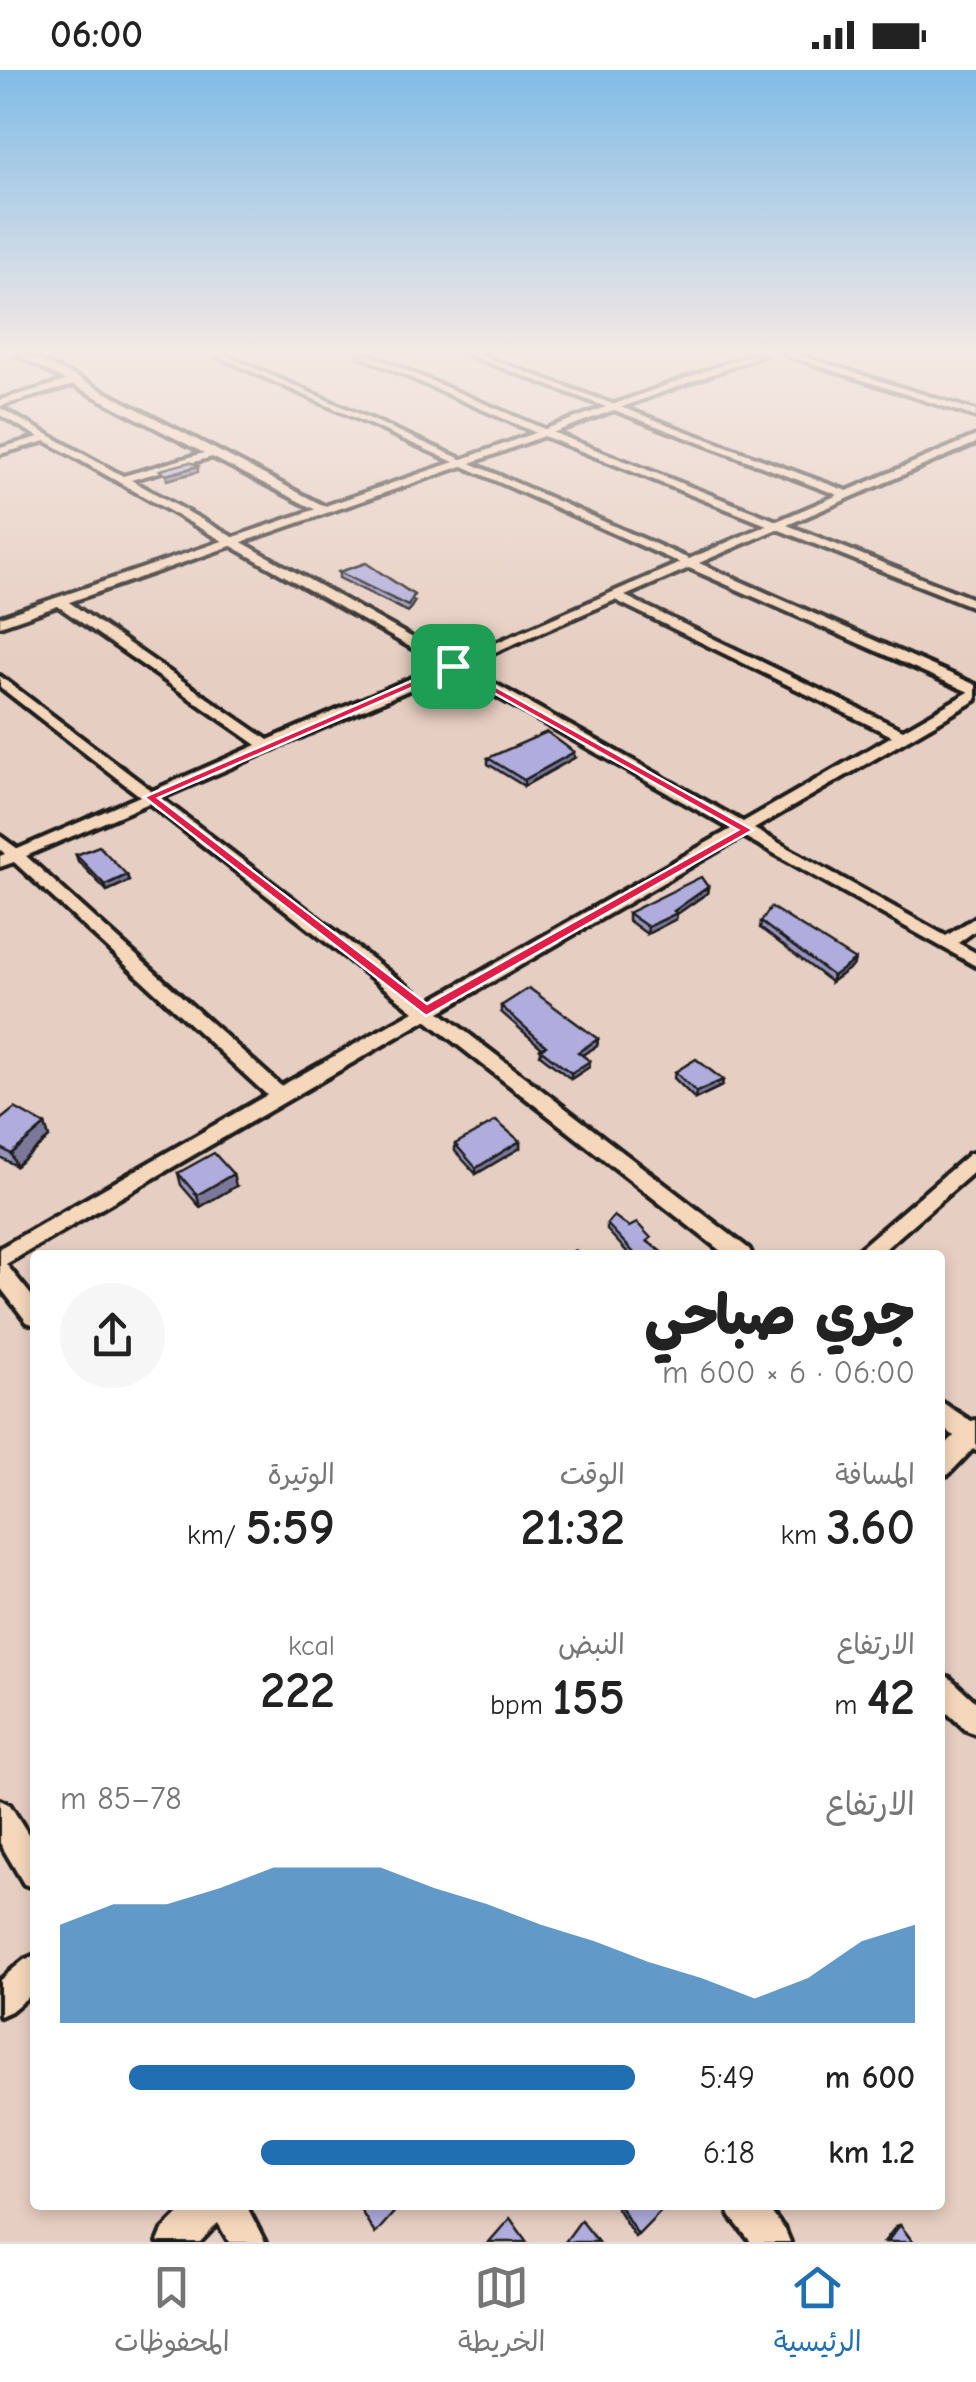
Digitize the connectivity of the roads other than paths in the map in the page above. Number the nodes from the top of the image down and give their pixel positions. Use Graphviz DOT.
graph roads {
  1 [pos="79,456"];
  2 [pos="202,456"];
  3 [pos="220,456"];
  4 [pos="451,456"];
  5 [pos="480,456"];
  6 [pos="607,456"];
  7 [pos="745,456"];
  8 [pos="935,456"];
  9 [pos="464,462"];
  10 [pos="121,480"];
  11 [pos="846,494"];
  12 [pos="324,510"];
  13 [pos="782,524"];
  14 [pos="233,542"];
  15 [pos="692,564"];
  16 [pos="616,596"];
  17 [pos="59,602"];
  18 [pos="976,604"];
  19 [pos="0,622"];
  20 [pos="453,666"];
  21 [pos="0,680"];
  22 [pos="976,692"];
  23 [pos="905,736"];
  24 [pos="267,746"];
  25 [pos="150,797"];
  26 [pos="747,830"];
  27 [pos="0,841"];
  28 [pos="8,858"];
  29 [pos="976,922"];
  30 [pos="946,943"];
  31 [pos="976,960"];
  32 [pos="426,1011"];
  33 [pos="280,1096"];
  34 [pos="976,1160"];
  35 [pos="735,1250"];
  36 [pos="869,1250"];
  37 [pos="0,1258"];
  38 [pos="0,1271"];
  39 [pos="30,1310"];
  40 [pos="945,1415"];
  41 [pos="974,1435"];
  42 [pos="945,1461"];
  43 [pos="945,1692"];
  44 [pos="976,1720"];
  45 [pos="0,1815"];
  46 [pos="30,1865"];
  47 [pos="30,1975"];
  48 [pos="0,2000"];
  49 [pos="207,2210"];
  50 [pos="230,2210"];
  51 [pos="747,2210"];
  52 [pos="175,2242"];
  53 [pos="248,2242"];
  54 [pos="773,2242"];
  1 -- 10 [label="street"];
  2 -- 10 [label="street"];
  3 -- 12 [label="street"];
  4 -- 9 [label="street"];
  5 -- 9 [label="street"];
  6 -- 13 [label="street"];
  7 -- 11 [label="street"];
  8 -- 11 [label="street"];
  9 -- 12 [label="street"];
  9 -- 15 [label="street"];
  10 -- 14 [label="street"];
  11 -- 13 [label="street"];
  12 -- 14 [label="street"];
  13 -- 15 [label="street"];
  13 -- 18 [label="street"];
  14 -- 17 [label="street"];
  14 -- 20 [label="street"];
  15 -- 16 [label="street"];
  15 -- 22 [label="street"];
  16 -- 20 [label="street"];
  16 -- 23 [label="street"];
  17 -- 19 [label="street"];
  17 -- 24 [label="street"];
  20 -- 24 [label="street"];
  20 -- 26 [label="street"];
  21 -- 25 [label="street"];
  22 -- 23 [label="street"];
  23 -- 26 [label="street"];
  24 -- 25 [label="street"];
  25 -- 28 [label="street"];
  25 -- 32 [label="street"];
  26 -- 30 [label="street"];
  26 -- 32 [label="street"];
  27 -- 28 [label="street"];
  28 -- 33 [label="street"];
  29 -- 30 [label="street"];
  30 -- 31 [label="street"];
  32 -- 33 [label="street"];
  32 -- 35 [label="street"];
  33 -- 37 [label="street"];
  34 -- 36 [label="street"];
  38 -- 39 [label="street"];
  40 -- 41 [label="street"];
  41 -- 42 [label="street"];
  43 -- 44 [label="street"];
  45 -- 46 [label="street"];
  47 -- 48 [label="street"];
  49 -- 52 [label="street"];
  50 -- 53 [label="street"];
  51 -- 54 [label="street"];
}
